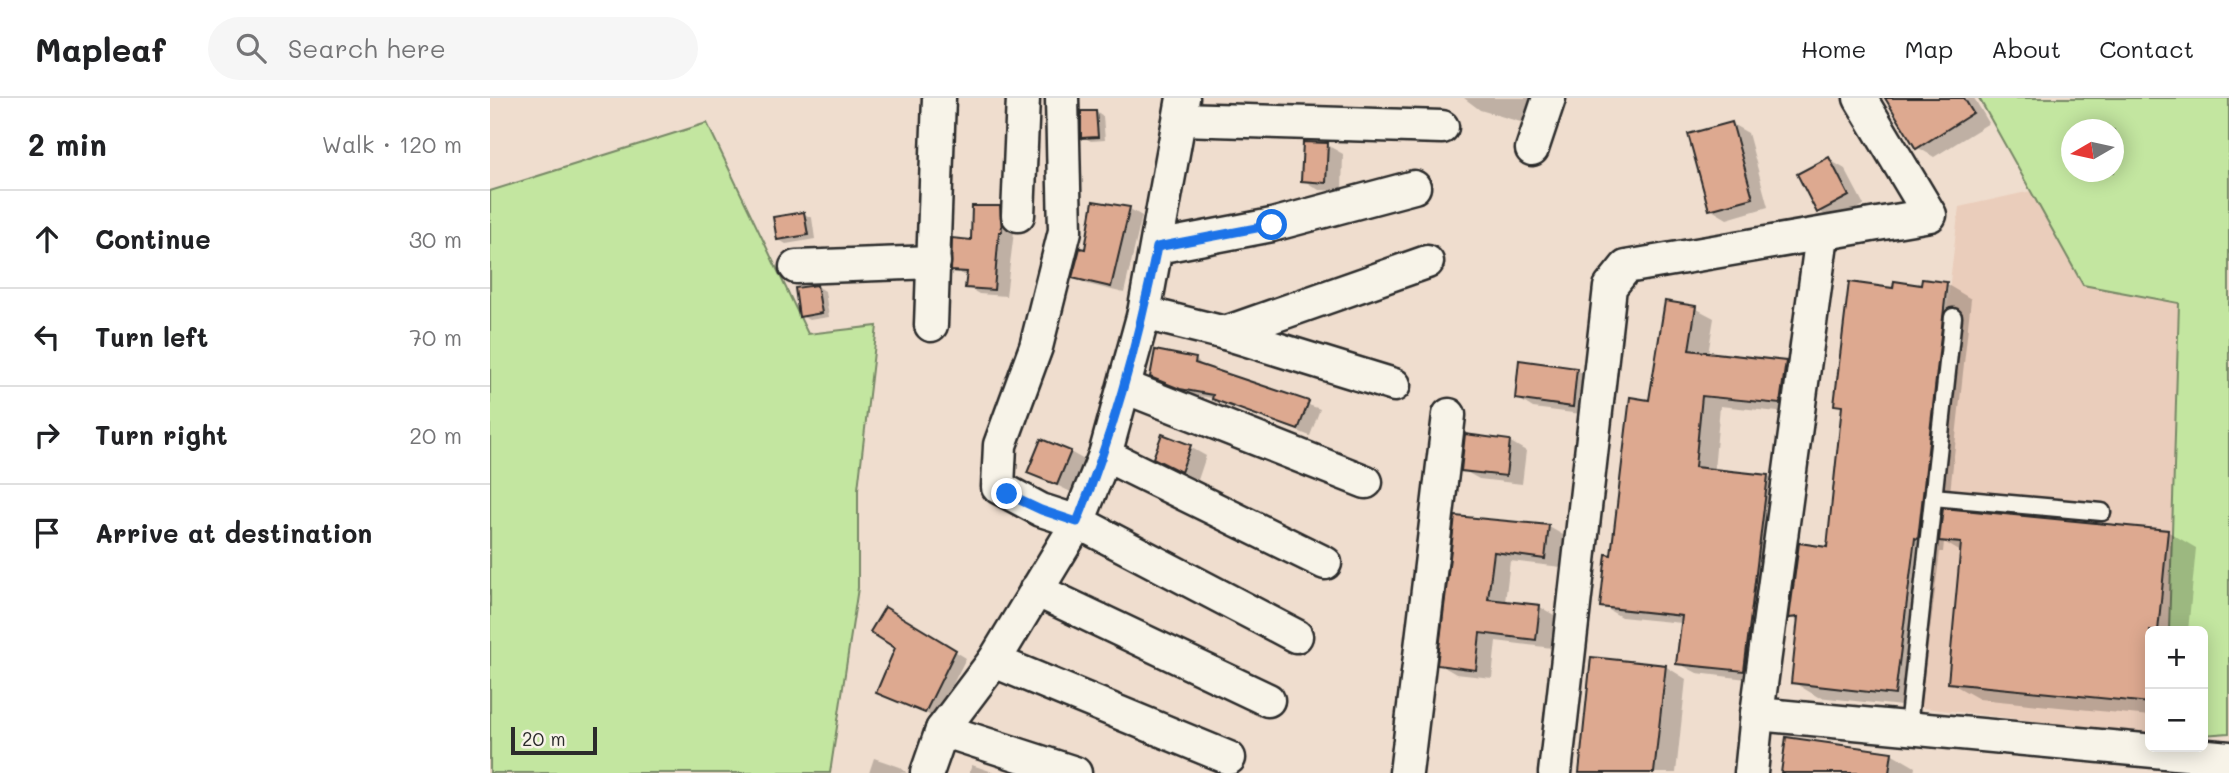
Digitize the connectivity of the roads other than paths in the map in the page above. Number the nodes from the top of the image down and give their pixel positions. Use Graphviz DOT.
graph roads {
  1 [pos="939,98"];
  2 [pos="1023,98"];
  3 [pos="1062,98"];
  4 [pos="1549,98"];
  5 [pos="1860,98"];
  6 [pos="1182,108"];
  7 [pos="1442,127"];
  8 [pos="1532,149"];
  9 [pos="1414,187"];
  10 [pos="1018,215"];
  11 [pos="1822,235"];
  12 [pos="1157,247"];
  13 [pos="934,261"];
  14 [pos="1427,262"];
  15 [pos="796,267"];
  16 [pos="1144,313"];
  17 [pos="1953,317"];
  18 [pos="931,326"];
  19 [pos="1225,332"];
  20 [pos="1394,385"];
  21 [pos="1125,387"];
  22 [pos="1449,415"];
  23 [pos="1105,455"];
  24 [pos="1366,482"];
  25 [pos="1933,497"];
  26 [pos="2102,512"];
  27 [pos="1077,522"];
  28 [pos="1325,562"];
  29 [pos="1037,590"];
  30 [pos="1296,636"];
  31 [pos="994,661"];
  32 [pos="1268,700"];
  33 [pos="1757,714"];
  34 [pos="1908,727"];
  35 [pos="942,730"];
  36 [pos="1229,758"];
  37 [pos="2229,758"];
  38 [pos="927,773"];
  39 [pos="1075,773"];
  40 [pos="1406,773"];
  41 [pos="1555,773"];
  42 [pos="1751,773"];
  1 -- 13 [label="street"];
  2 -- 10 [label="street"];
  3 -- 27 [label="street"];
  4 -- 8 [label="street"];
  5 -- 11 [label="street"];
  6 -- 7 [label="street"];
  6 -- 12 [label="street"];
  9 -- 12 [label="street"];
  11 -- 33 [label="street"];
  11 -- 41 [label="street"];
  12 -- 16 [label="street"];
  13 -- 15 [label="street"];
  13 -- 18 [label="street"];
  14 -- 19 [label="street"];
  16 -- 19 [label="street"];
  16 -- 21 [label="street"];
  17 -- 25 [label="lane"];
  19 -- 20 [label="street"];
  21 -- 23 [label="street"];
  21 -- 24 [label="street"];
  22 -- 40 [label="street"];
  23 -- 27 [label="street"];
  23 -- 28 [label="street"];
  25 -- 26 [label="lane"];
  25 -- 34 [label="lane"];
  27 -- 29 [label="street"];
  27 -- 30 [label="street"];
  29 -- 31 [label="street"];
  29 -- 32 [label="street"];
  31 -- 35 [label="street"];
  31 -- 36 [label="street"];
  33 -- 34 [label="street"];
  33 -- 42 [label="street"];
  34 -- 37 [label="street"];
  35 -- 38 [label="street"];
  35 -- 39 [label="street"];
}
